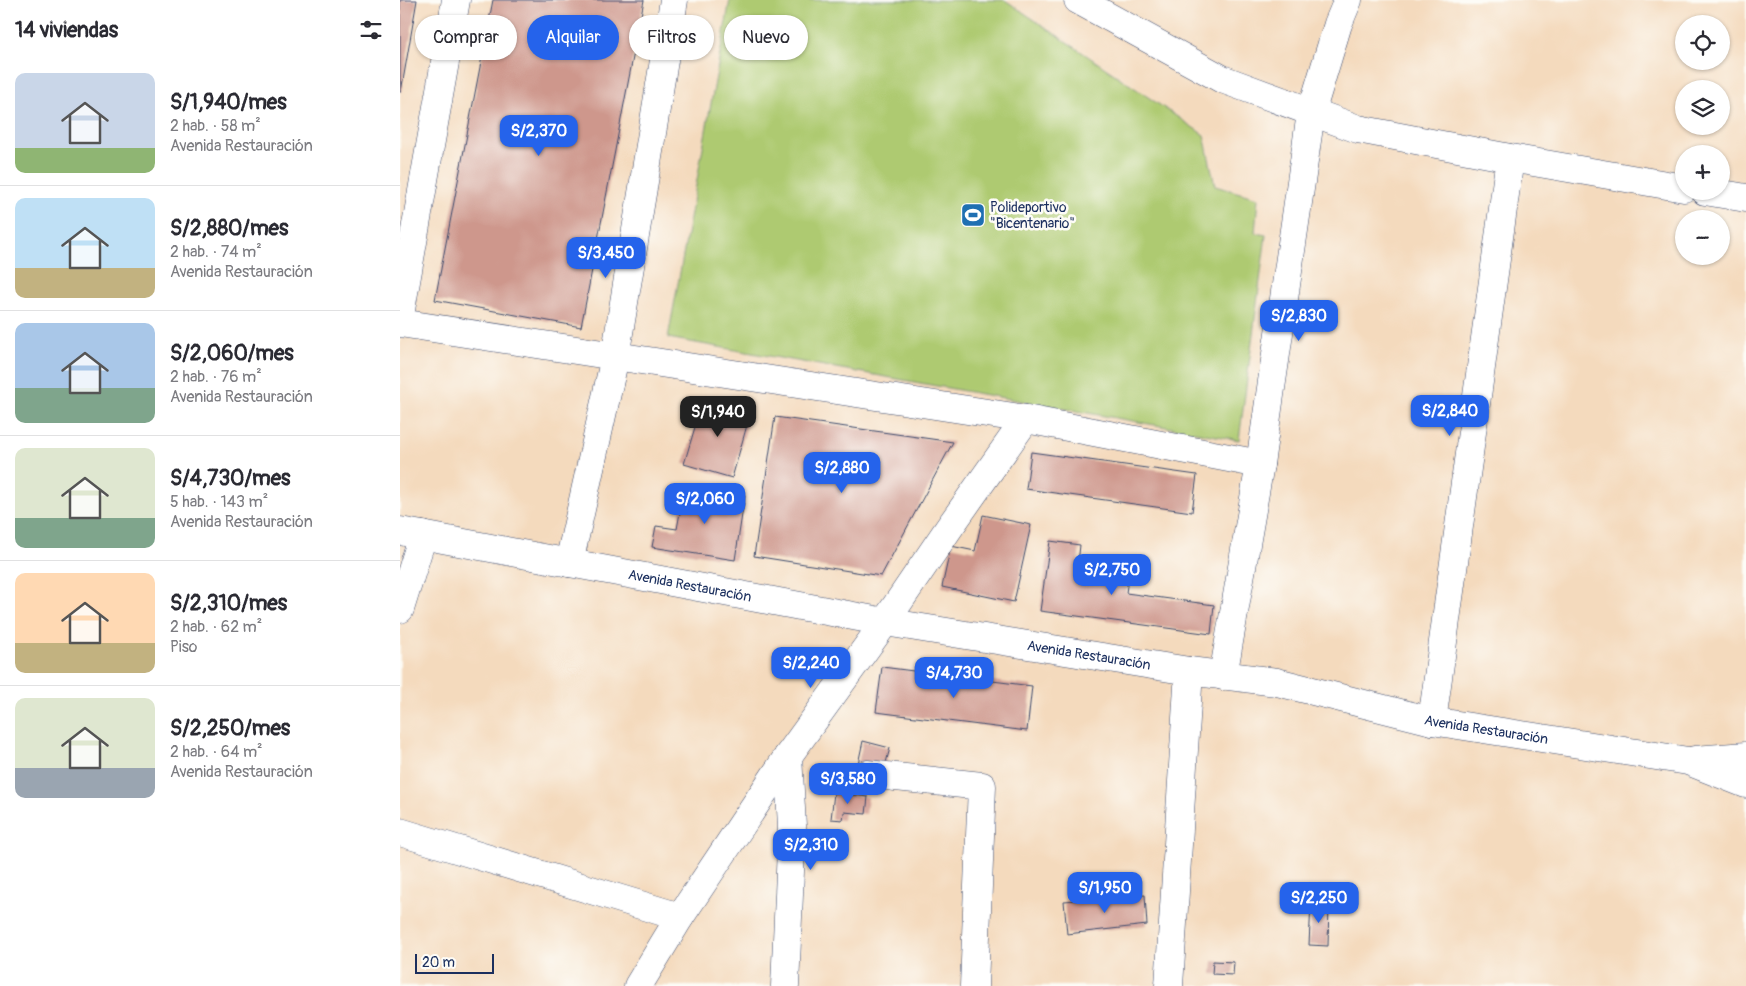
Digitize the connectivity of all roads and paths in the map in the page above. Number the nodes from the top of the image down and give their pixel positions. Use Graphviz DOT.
graph roads {
  1 [pos="456,0"];
  2 [pos="674,0"];
  3 [pos="1078,0"];
  4 [pos="1348,0"];
  5 [pos="1310,113"];
  6 [pos="1510,158"];
  7 [pos="1675,186"];
  8 [pos="1730,195"];
  9 [pos="1746,198"];
  10 [pos="400,315"];
  11 [pos="400,323"];
  12 [pos="615,357"];
  13 [pos="1026,420"];
  14 [pos="1260,464"];
  15 [pos="411,533"];
  16 [pos="569,563"];
  17 [pos="400,609"];
  18 [pos="885,622"];
  19 [pos="1189,670"];
  20 [pos="1223,676"];
  21 [pos="1432,721"];
  22 [pos="788,756"];
  23 [pos="1746,756"];
  24 [pos="1688,761"];
  25 [pos="867,774"];
  26 [pos="1746,784"];
  27 [pos="400,832"];
  28 [pos="680,917"];
  29 [pos="638,986"];
  30 [pos="785,986"];
  31 [pos="974,986"];
  32 [pos="1169,986"];
  1 -- 10 [label="street"];
  2 -- 12 [label="street"];
  3 -- 5 [label="street"];
  4 -- 5 [label="street"];
  5 -- 6 [label="street"];
  5 -- 14 [label="street"];
  6 -- 7 [label="street"];
  6 -- 21 [label="street"];
  8 -- 9 [label="street"];
  11 -- 12 [label="street"];
  12 -- 13 [label="street"];
  12 -- 16 [label="street"];
  13 -- 14 [label="street"];
  13 -- 18 [label="street"];
  14 -- 20 [label="street"];
  15 -- 16 [label="street, Avenida Restauración"];
  15 -- 17 [label="street"];
  16 -- 18 [label="street, Avenida Restauración"];
  18 -- 19 [label="street, Avenida Restauración"];
  18 -- 22 [label="street"];
  19 -- 20 [label="street, Avenida Restauración"];
  19 -- 32 [label="street"];
  20 -- 21 [label="street, Avenida Restauración"];
  21 -- 24 [label="street, Avenida Restauración"];
  22 -- 28 [label="street"];
  22 -- 30 [label="street"];
  23 -- 24 [label="street, Avenida Restauración"];
  24 -- 26 [label="street, Avenida Restauración"];
  25 -- 31 [label="street"];
  27 -- 28 [label="street"];
  28 -- 29 [label="street"];
}
